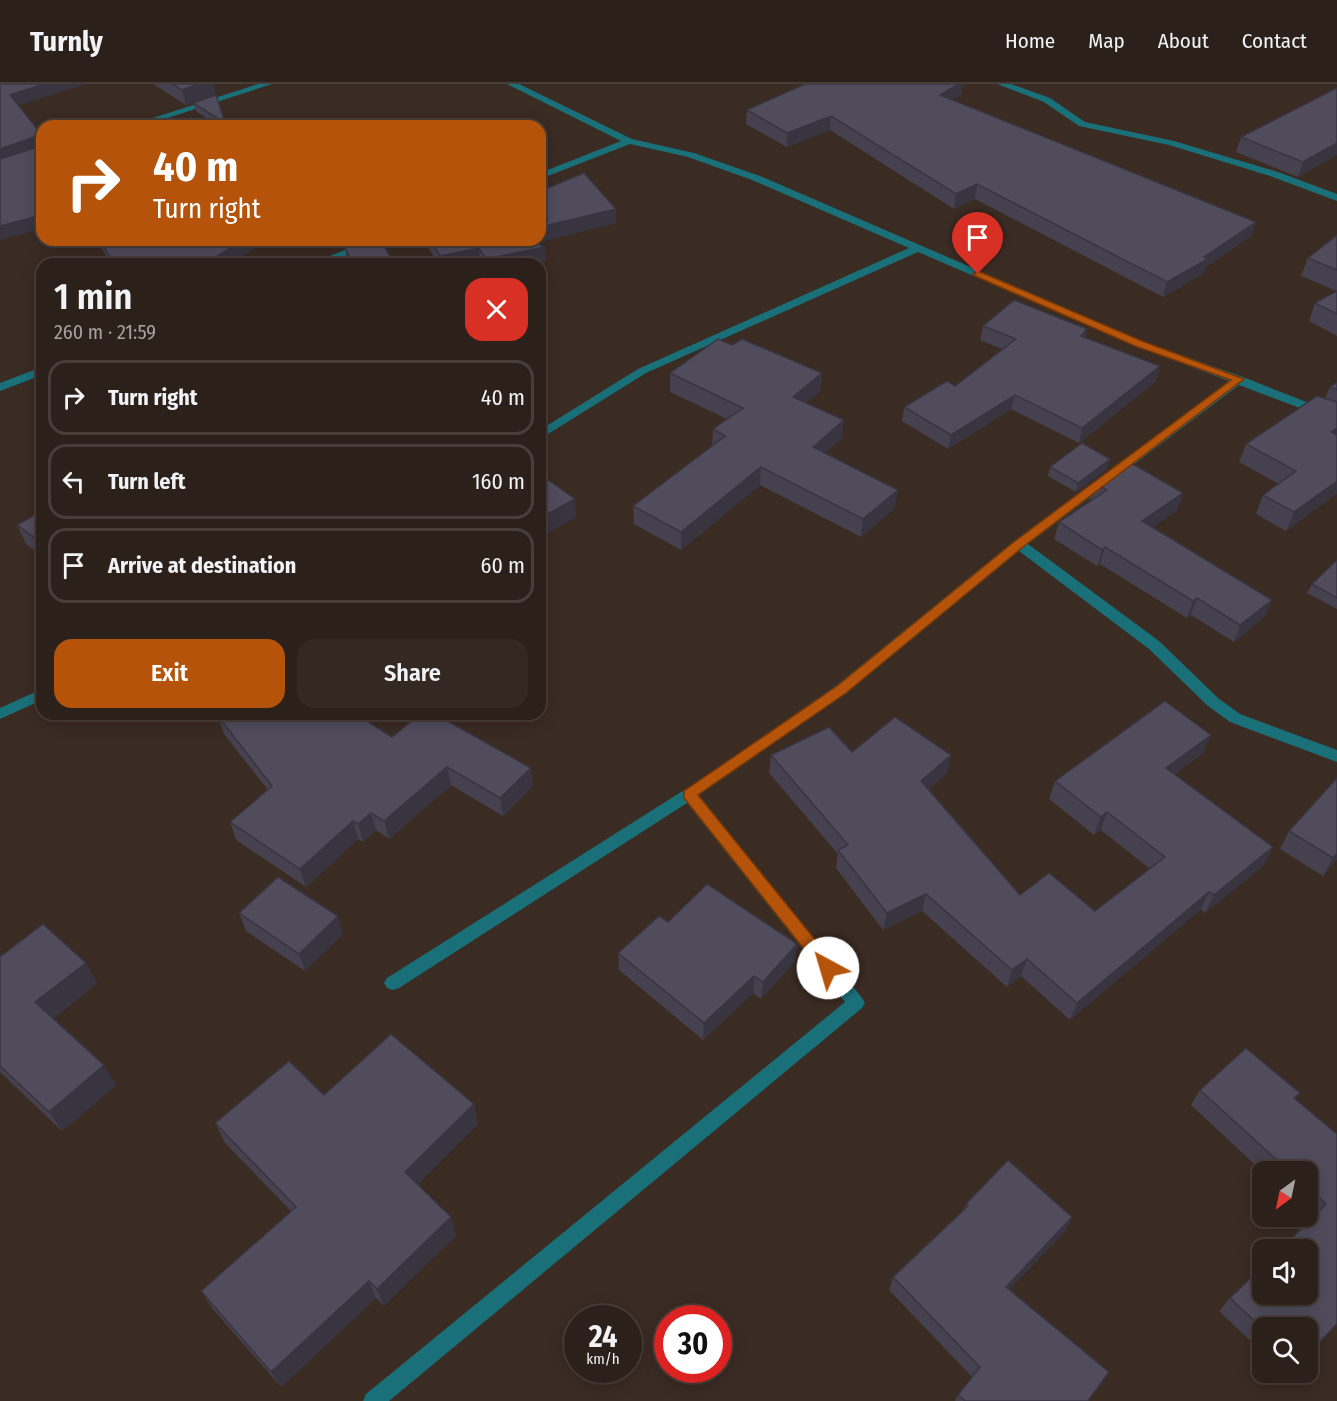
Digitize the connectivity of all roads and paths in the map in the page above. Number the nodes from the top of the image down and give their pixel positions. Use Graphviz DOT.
graph roads {
  1 [pos="267,84"];
  2 [pos="512,84"];
  3 [pos="1002,84"];
  4 [pos="152,120"];
  5 [pos="629,141"];
  6 [pos="546,174"];
  7 [pos="1337,198"];
  8 [pos="362,246"];
  9 [pos="918,248"];
  10 [pos="331,258"];
  11 [pos="36,373"];
  12 [pos="1239,379"];
  13 [pos="0,387"];
  14 [pos="1337,418"];
  15 [pos="546,431"];
  16 [pos="1019,544"];
  17 [pos="36,697"];
  18 [pos="0,714"];
  19 [pos="1337,756"];
  20 [pos="688,794"];
  21 [pos="393,983"];
  22 [pos="373,1401"];
  1 -- 4 [label="street"];
  2 -- 5 [label="street"];
  3 -- 7 [label="street"];
  5 -- 6 [label="street"];
  5 -- 9 [label="street"];
  8 -- 10 [label="street"];
  9 -- 12 [label="street"];
  9 -- 15 [label="street"];
  11 -- 13 [label="street"];
  12 -- 14 [label="street"];
  12 -- 16 [label="street"];
  16 -- 19 [label="street"];
  16 -- 20 [label="street"];
  17 -- 18 [label="street"];
  20 -- 21 [label="street"];
  20 -- 22 [label="street"];
}
